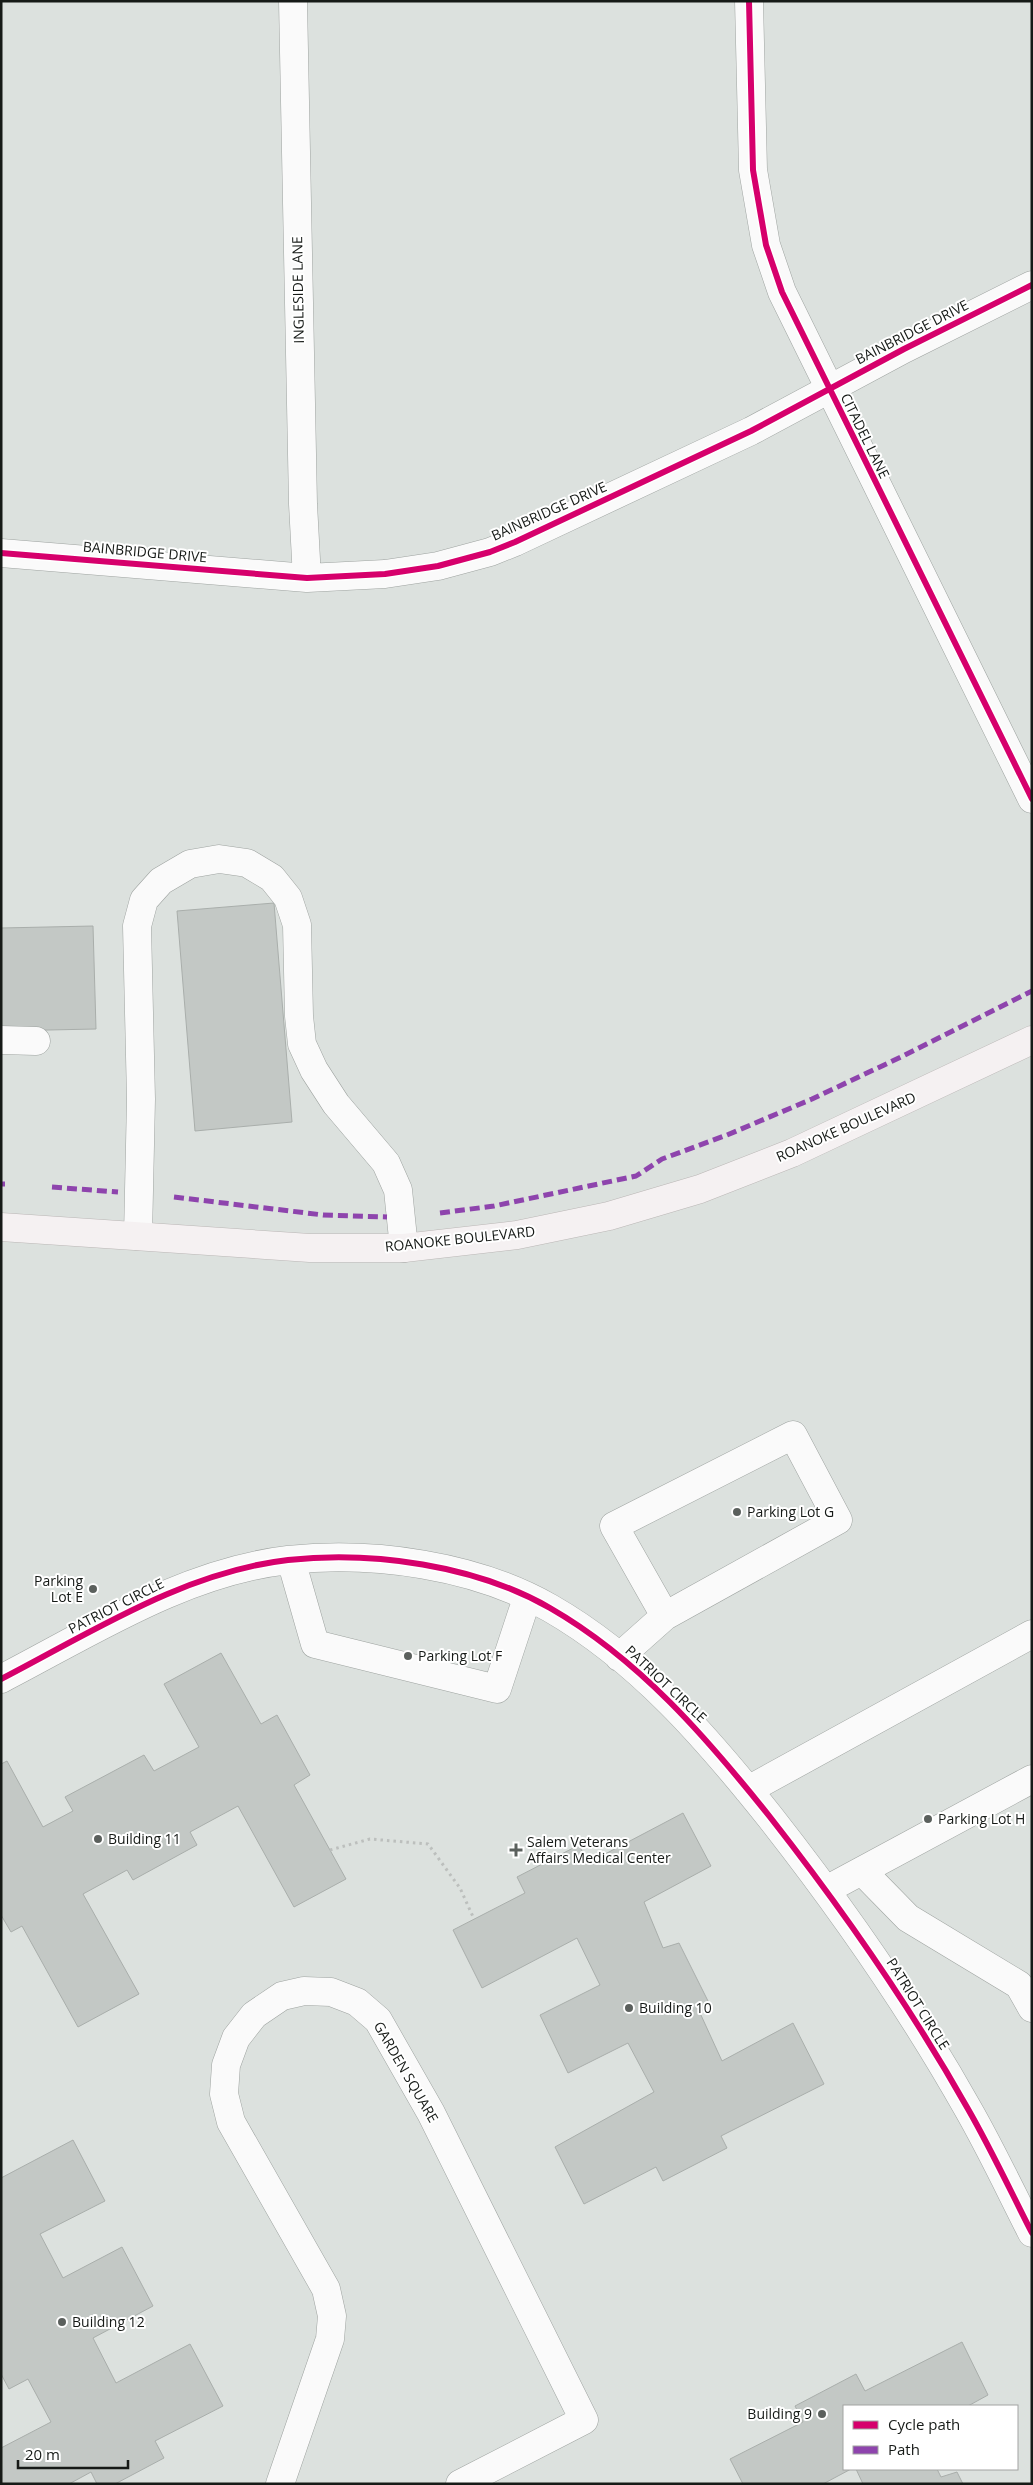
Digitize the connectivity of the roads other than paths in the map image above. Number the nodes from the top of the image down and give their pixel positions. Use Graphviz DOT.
graph roads {
  1 [pos="293,1"];
  2 [pos="749,1"];
  3 [pos="1032,286"];
  4 [pos="828,390"];
  5 [pos="1,553"];
  6 [pos="308,578"];
  7 [pos="1032,799"];
  8 [pos="1,1040"];
  9 [pos="36,1040"];
  10 [pos="1032,1040"];
  11 [pos="1,1227"];
  12 [pos="138,1236"];
  13 [pos="404,1248"];
  14 [pos="291,1560"];
  15 [pos="527,1598"];
  16 [pos="665,1616"];
  17 [pos="1032,1634"];
  18 [pos="619,1657"];
  19 [pos="1,1679"];
  20 [pos="1032,1779"];
  21 [pos="748,1790"];
  22 [pos="862,1871"];
  23 [pos="826,1890"];
  24 [pos="1032,2008"];
  25 [pos="1032,2233"];
  26 [pos="280,2484"];
  27 [pos="460,2484"];
  1 -- 6 [label="street, INGLESIDE LANE"];
  2 -- 4 [label="street, CITADEL LANE"];
  3 -- 4 [label="street, BAINBRIDGE DRIVE"];
  4 -- 6 [label="street, BAINBRIDGE DRIVE"];
  4 -- 7 [label="street, CITADEL LANE"];
  5 -- 6 [label="street, BAINBRIDGE DRIVE"];
  8 -- 9 [label="street"];
  10 -- 13 [label="main road, ROANOKE BOULEVARD"];
  11 -- 12 [label="main road, ROANOKE BOULEVARD"];
  12 -- 13 [label="main road, ROANOKE BOULEVARD"];
  12 -- 13 [label="street"];
  14 -- 15 [label="street, PATRIOT CIRCLE"];
  14 -- 15 [label="street"];
  14 -- 19 [label="street, PATRIOT CIRCLE"];
  15 -- 18 [label="street, PATRIOT CIRCLE"];
  16 -- 16 [label="street"];
  16 -- 18 [label="street"];
  17 -- 21 [label="street"];
  18 -- 21 [label="street, PATRIOT CIRCLE"];
  20 -- 22 [label="street"];
  21 -- 23 [label="street, PATRIOT CIRCLE"];
  22 -- 23 [label="street"];
  22 -- 24 [label="street"];
  23 -- 25 [label="street, PATRIOT CIRCLE"];
  26 -- 27 [label="street, GARDEN SQUARE"];
}
